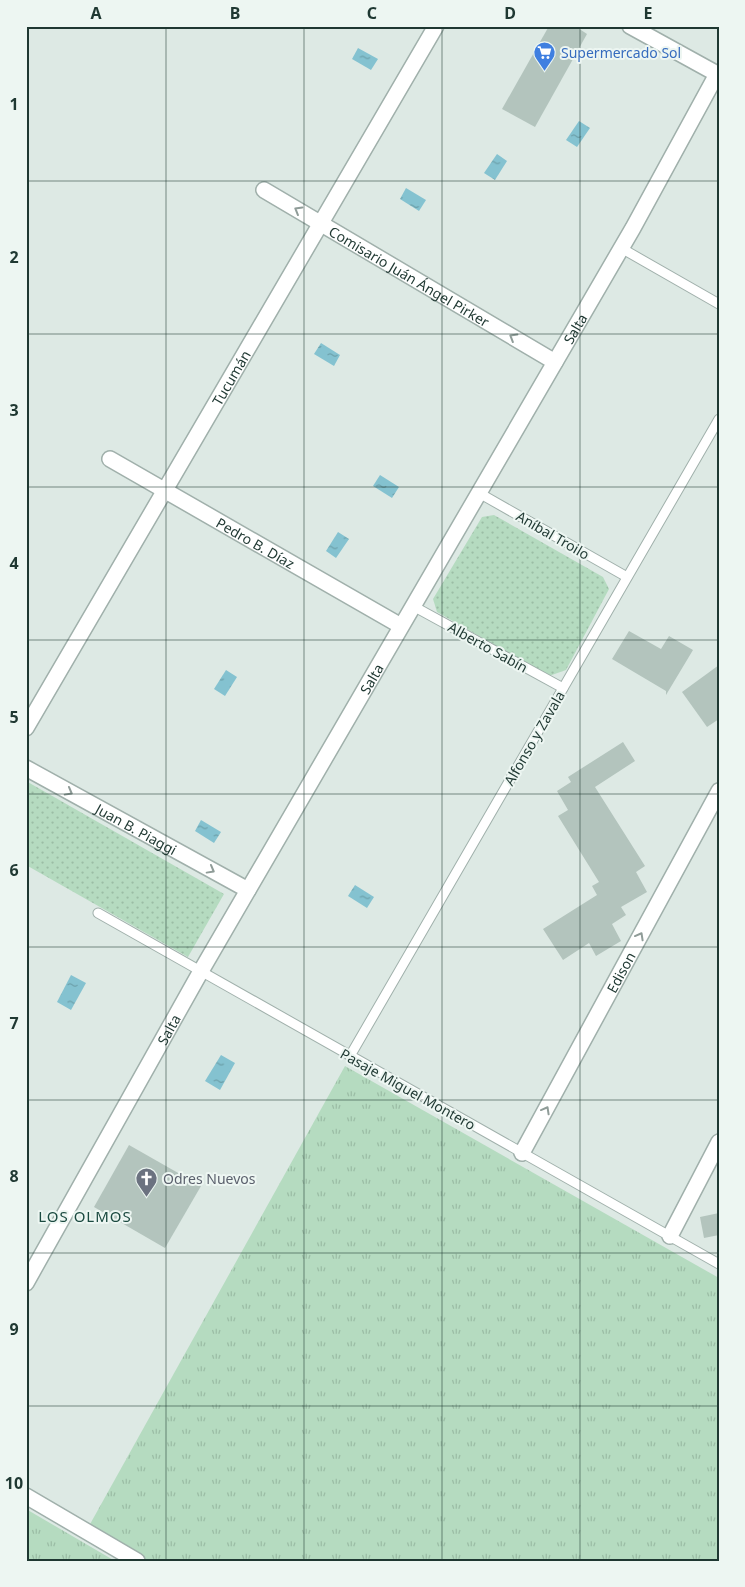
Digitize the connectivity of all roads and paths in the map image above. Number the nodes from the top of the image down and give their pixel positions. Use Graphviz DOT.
graph roads {
  1 [pos="436,26"];
  2 [pos="630,26"];
  3 [pos="718,74"];
  4 [pos="264,190"];
  5 [pos="321,223"];
  6 [pos="621,248"];
  7 [pos="719,304"];
  8 [pos="555,362"];
  9 [pos="719,419"];
  10 [pos="110,459"];
  11 [pos="165,490"];
  12 [pos="479,493"];
  13 [pos="627,577"];
  14 [pos="413,606"];
  15 [pos="401,626"];
  16 [pos="563,688"];
  17 [pos="26,728"];
  18 [pos="26,768"];
  19 [pos="719,791"];
  20 [pos="248,890"];
  21 [pos="98,913"];
  22 [pos="201,971"];
  23 [pos="350,1056"];
  24 [pos="719,1142"];
  25 [pos="522,1153"];
  26 [pos="670,1236"];
  27 [pos="719,1264"];
  28 [pos="26,1283"];
  29 [pos="26,1496"];
  30 [pos="137,1561"];
  1 -- 5 [label="street, Tucumán"];
  2 -- 3 [label="street"];
  3 -- 6 [label="street, Salta"];
  5 -- 4 [label="street, Comisario Juán Ángel Pirker, one-way"];
  8 -- 5 [label="street, Comisario Juán Ángel Pirker, one-way"];
  5 -- 11 [label="street, Tucumán"];
  6 -- 7 [label="lane"];
  6 -- 8 [label="street, Salta"];
  8 -- 12 [label="street, Salta"];
  9 -- 13 [label="lane, Alfonso y Zavala"];
  10 -- 11 [label="street, Pedro B. Díaz"];
  11 -- 15 [label="street, Pedro B. Díaz"];
  11 -- 17 [label="street, Tucumán"];
  12 -- 13 [label="lane, Aníbal Troilo"];
  12 -- 14 [label="street, Salta"];
  13 -- 16 [label="lane, Alfonso y Zavala"];
  14 -- 15 [label="street, Salta"];
  14 -- 16 [label="lane, Alberto Sabín"];
  15 -- 20 [label="street, Salta"];
  16 -- 23 [label="lane, Alfonso y Zavala"];
  18 -- 20 [label="street, Juan B. Piaggi, one-way"];
  25 -- 19 [label="street, Edison, one-way"];
  20 -- 22 [label="street, Salta"];
  21 -- 22 [label="lane, Pasaje Miguel Montero"];
  22 -- 23 [label="lane, Pasaje Miguel Montero"];
  22 -- 28 [label="street, Salta"];
  23 -- 25 [label="lane, Pasaje Miguel Montero"];
  24 -- 26 [label="street"];
  25 -- 26 [label="lane, Pasaje Miguel Montero"];
  26 -- 27 [label="lane, Pasaje Miguel Montero"];
  29 -- 30 [label="street"];
}
